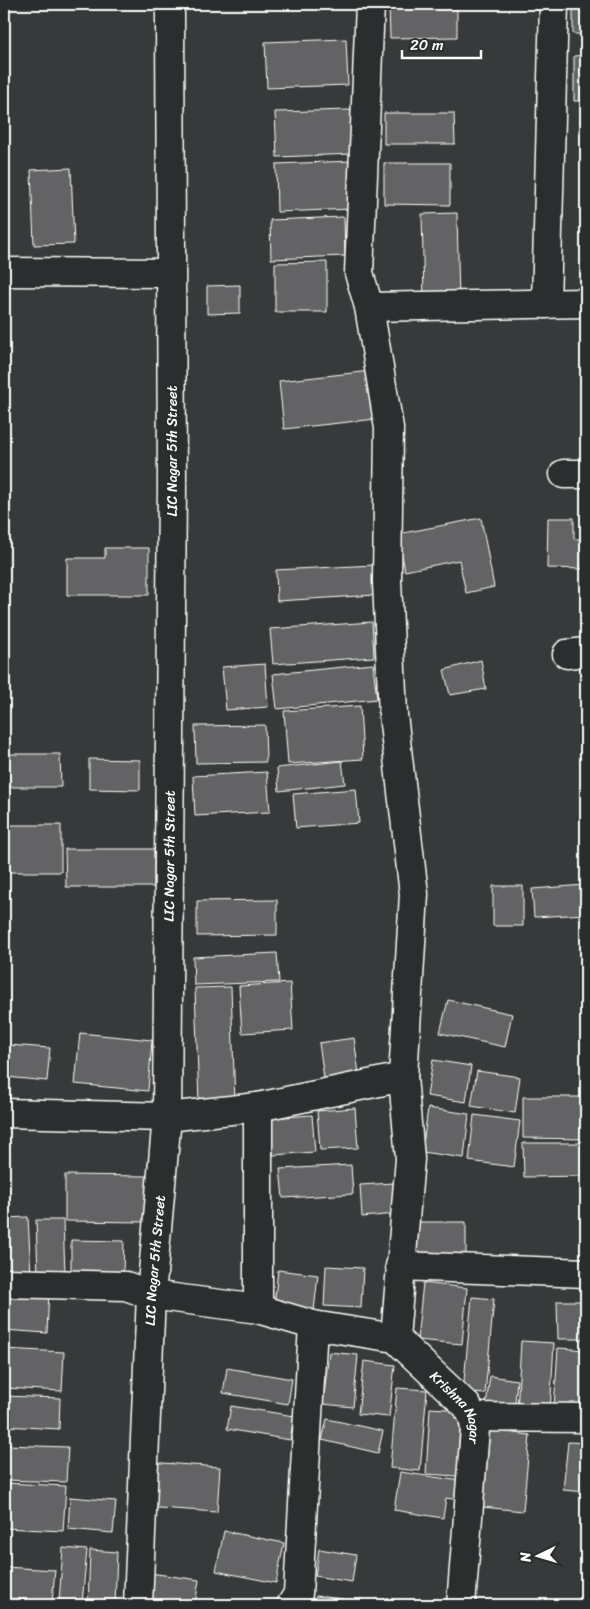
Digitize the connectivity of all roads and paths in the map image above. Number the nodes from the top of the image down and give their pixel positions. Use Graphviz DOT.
graph roads {
  1 [pos="370,4"];
  2 [pos="554,4"];
  3 [pos="170,13"];
  4 [pos="4,272"];
  5 [pos="170,273"];
  6 [pos="586,303"];
  7 [pos="546,304"];
  8 [pos="369,307"];
  9 [pos="403,1077"];
  10 [pos="258,1107"];
  11 [pos="4,1113"];
  12 [pos="167,1116"];
  13 [pos="400,1266"];
  14 [pos="586,1273"];
  15 [pos="4,1283"];
  16 [pos="150,1295"];
  17 [pos="258,1310"];
  18 [pos="313,1325"];
  19 [pos="395,1338"];
  20 [pos="473,1417"];
  21 [pos="586,1418"];
  22 [pos="138,1605"];
  23 [pos="291,1605"];
  24 [pos="462,1605"];
  1 -- 8 [label="street"];
  2 -- 7 [label="street"];
  3 -- 5 [label="street, LIC Nagar 5th Street"];
  4 -- 5 [label="street"];
  5 -- 12 [label="street, LIC Nagar 5th Street"];
  6 -- 7 [label="street"];
  7 -- 8 [label="street"];
  8 -- 9 [label="street"];
  9 -- 10 [label="street"];
  9 -- 13 [label="street"];
  10 -- 12 [label="street"];
  10 -- 17 [label="street"];
  11 -- 12 [label="street"];
  12 -- 16 [label="street, LIC Nagar 5th Street"];
  13 -- 14 [label="street"];
  13 -- 19 [label="street"];
  15 -- 16 [label="street"];
  16 -- 17 [label="street"];
  16 -- 22 [label="street, LIC Nagar 5th Street"];
  17 -- 18 [label="street"];
  18 -- 19 [label="street"];
  18 -- 23 [label="street"];
  19 -- 20 [label="street, Krishna Nagar"];
  20 -- 21 [label="street"];
  20 -- 24 [label="street, Krishna Nagar"];
}
